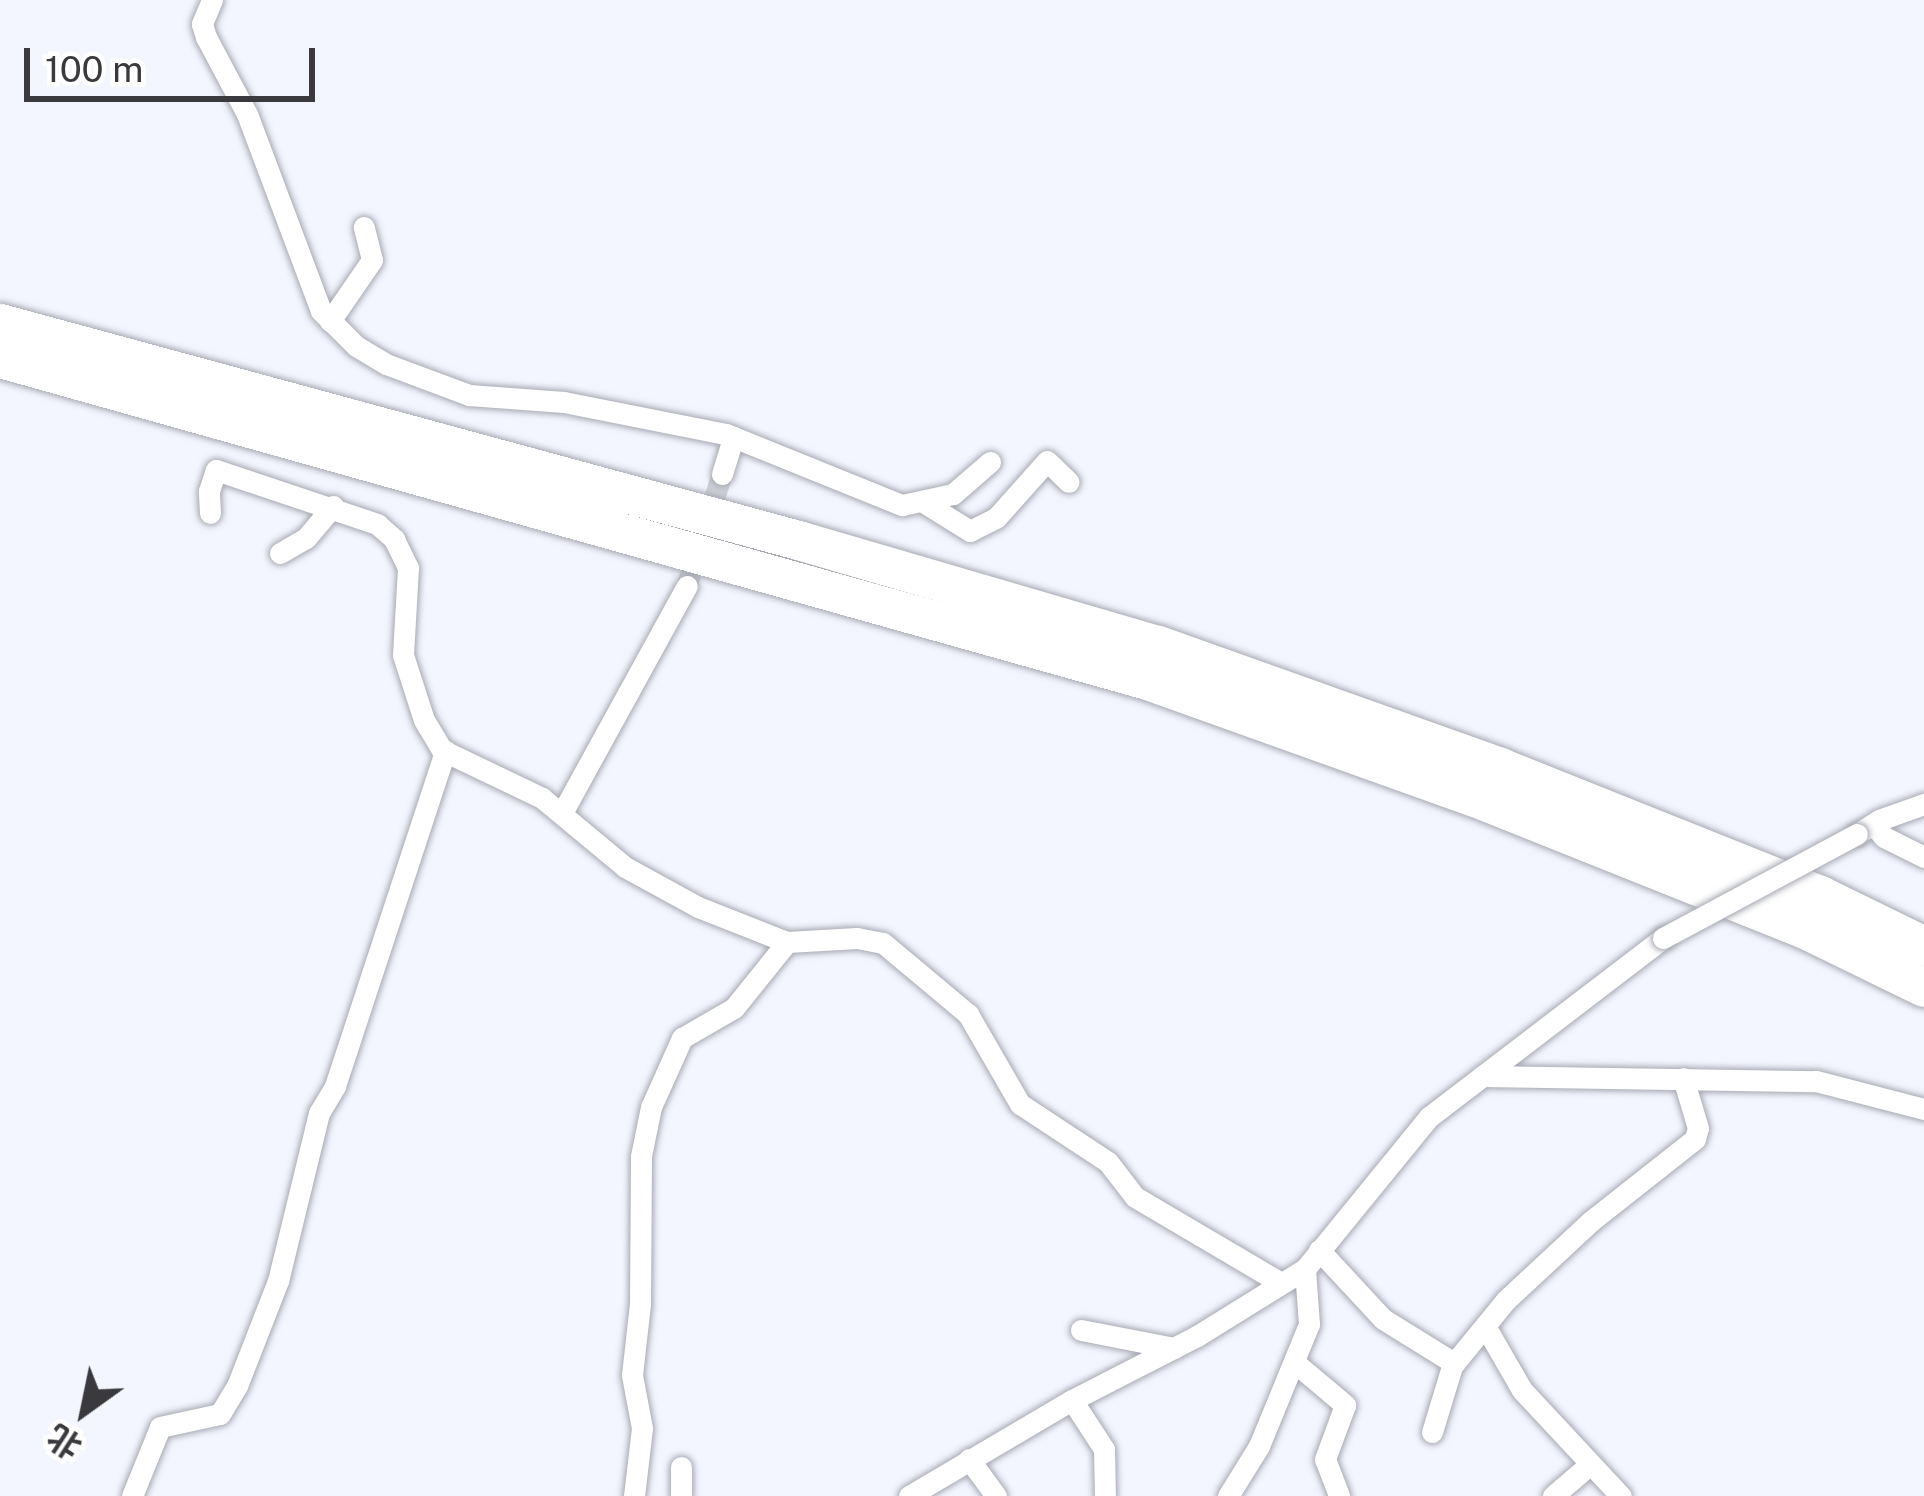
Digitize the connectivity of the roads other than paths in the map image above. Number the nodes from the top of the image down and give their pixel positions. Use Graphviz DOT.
graph roads {
  1 [pos="212,0"];
  2 [pos="364,227"];
  3 [pos="329,321"];
  4 [pos="0,323"];
  5 [pos="0,358"];
  6 [pos="733,437"];
  7 [pos="990,462"];
  8 [pos="722,474"];
  9 [pos="1070,482"];
  10 [pos="961,490"];
  11 [pos="925,502"];
  12 [pos="334,506"];
  13 [pos="210,514"];
  14 [pos="947,519"];
  15 [pos="280,553"];
  16 [pos="687,586"];
  17 [pos="445,751"];
  18 [pos="1924,804"];
  19 [pos="562,813"];
  20 [pos="1865,829"];
  21 [pos="1924,857"];
  22 [pos="788,942"];
  23 [pos="1924,946"];
  24 [pos="1924,987"];
  25 [pos="1482,1076"];
  26 [pos="1682,1078"];
  27 [pos="1924,1109"];
  28 [pos="1319,1250"];
  29 [pos="1305,1269"];
  30 [pos="1281,1283"];
  31 [pos="1485,1326"];
  32 [pos="1081,1330"];
  33 [pos="1174,1348"];
  34 [pos="1294,1362"];
  35 [pos="1454,1363"];
  36 [pos="1072,1400"];
  37 [pos="1432,1432"];
  38 [pos="1256,1452"];
  39 [pos="969,1460"];
  40 [pos="1588,1466"];
  41 [pos="681,1467"];
  42 [pos="132,1496"];
  43 [pos="634,1496"];
  44 [pos="681,1496"];
  45 [pos="909,1496"];
  46 [pos="996,1496"];
  47 [pos="1105,1496"];
  48 [pos="1228,1496"];
  49 [pos="1240,1496"];
  50 [pos="1339,1496"];
  51 [pos="1553,1496"];
  52 [pos="1621,1496"];
  1 -- 3 [label="street"];
  2 -- 3 [label="street"];
  3 -- 6 [label="street"];
  4 -- 23 [label="highway"];
  5 -- 24 [label="highway"];
  6 -- 8 [label="street"];
  6 -- 11 [label="street"];
  7 -- 10 [label="street"];
  9 -- 14 [label="street"];
  10 -- 11 [label="street"];
  10 -- 14 [label="street"];
  11 -- 14 [label="street"];
  12 -- 13 [label="street"];
  12 -- 15 [label="street"];
  12 -- 17 [label="street"];
  16 -- 19 [label="street"];
  17 -- 19 [label="street"];
  17 -- 42 [label="street"];
  18 -- 20 [label="street"];
  19 -- 22 [label="street"];
  20 -- 21 [label="street"];
  20 -- 25 [label="street, bridge"];
  22 -- 30 [label="street"];
  22 -- 43 [label="street"];
  25 -- 26 [label="street"];
  25 -- 28 [label="street"];
  26 -- 27 [label="street"];
  26 -- 31 [label="street"];
  28 -- 29 [label="street"];
  28 -- 35 [label="street"];
  29 -- 30 [label="street"];
  29 -- 34 [label="street"];
  30 -- 33 [label="street"];
  31 -- 35 [label="street"];
  31 -- 40 [label="street"];
  32 -- 33 [label="street"];
  33 -- 36 [label="street"];
  34 -- 38 [label="street"];
  34 -- 50 [label="street"];
  35 -- 37 [label="street"];
  36 -- 39 [label="street"];
  36 -- 47 [label="street"];
  38 -- 48 [label="street"];
  38 -- 49 [label="street"];
  39 -- 45 [label="street"];
  39 -- 46 [label="street"];
  40 -- 51 [label="street"];
  40 -- 52 [label="street"];
  41 -- 44 [label="street"];
}
